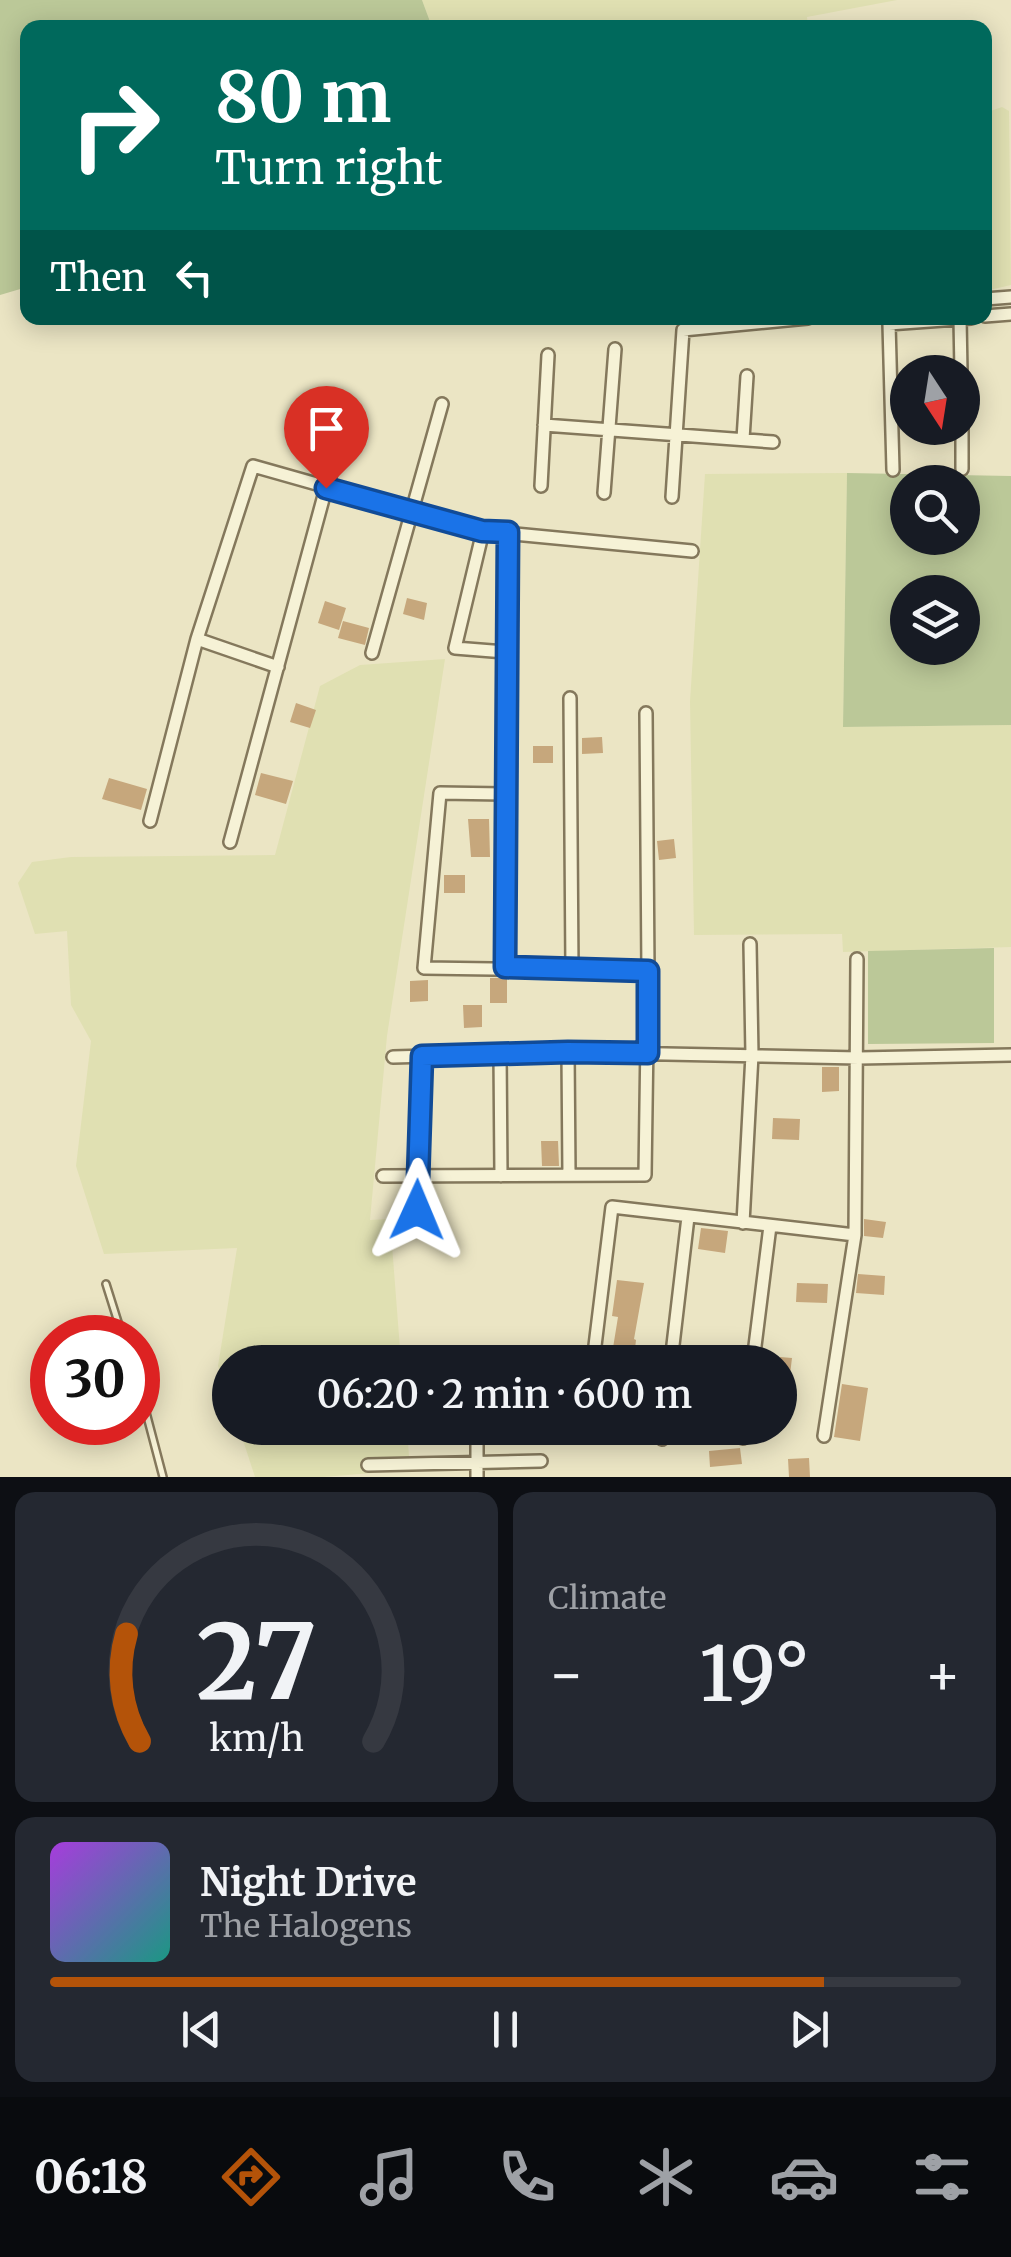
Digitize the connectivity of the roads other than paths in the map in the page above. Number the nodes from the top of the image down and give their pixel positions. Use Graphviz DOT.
graph roads {
  1 [pos="736,325"];
  2 [pos="889,325"];
  3 [pos="960,325"];
  4 [pos="614,349"];
  5 [pos="548,355"];
  6 [pos="961,355"];
  7 [pos="748,376"];
  8 [pos="442,404"];
  9 [pos="544,424"];
  10 [pos="609,429"];
  11 [pos="676,434"];
  12 [pos="342,438"];
  13 [pos="743,439"];
  14 [pos="772,442"];
  15 [pos="892,465"];
  16 [pos="540,486"];
  17 [pos="326,488"];
  18 [pos="604,494"];
  19 [pos="672,497"];
  20 [pos="410,511"];
  21 [pos="482,531"];
  22 [pos="508,532"];
  23 [pos="692,551"];
  24 [pos="196,639"];
  25 [pos="505,652"];
  26 [pos="372,653"];
  27 [pos="278,667"];
  28 [pos="570,698"];
  29 [pos="646,713"];
  30 [pos="504,794"];
  31 [pos="150,821"];
  32 [pos="230,842"];
  33 [pos="750,944"];
  34 [pos="857,958"];
  35 [pos="505,967"];
  36 [pos="572,970"];
  37 [pos="648,971"];
  38 [pos="500,1052"];
  39 [pos="568,1052"];
  40 [pos="648,1053"];
  41 [pos="1011,1055"];
  42 [pos="422,1056"];
  43 [pos="752,1056"];
  44 [pos="393,1057"];
  45 [pos="859,1058"];
  46 [pos="569,1175"];
  47 [pos="383,1176"];
  48 [pos="418,1176"];
  49 [pos="500,1176"];
  50 [pos="417,1210"];
  51 [pos="688,1217"];
  52 [pos="743,1223"];
  53 [pos="770,1226"];
  54 [pos="855,1235"];
  55 [pos="106,1284"];
  56 [pos="116,1315"];
  57 [pos="595,1345"];
  58 [pos="673,1345"];
  59 [pos="755,1345"];
  60 [pos="824,1436"];
  61 [pos="155,1445"];
  62 [pos="477,1445"];
  63 [pos="540,1461"];
  64 [pos="477,1462"];
  65 [pos="368,1465"];
  66 [pos="163,1477"];
  67 [pos="478,1477"];
  1 -- 11 [label="street"];
  2 -- 15 [label="street"];
  3 -- 6 [label="street"];
  4 -- 10 [label="street"];
  5 -- 9 [label="street"];
  7 -- 13 [label="street"];
  8 -- 20 [label="street"];
  9 -- 10 [label="street"];
  9 -- 16 [label="street"];
  10 -- 11 [label="street"];
  10 -- 18 [label="street"];
  11 -- 13 [label="street"];
  11 -- 19 [label="street"];
  12 -- 17 [label="street"];
  13 -- 14 [label="street"];
  17 -- 20 [label="street"];
  17 -- 24 [label="street"];
  17 -- 27 [label="street"];
  20 -- 21 [label="street"];
  20 -- 26 [label="street"];
  21 -- 22 [label="street"];
  21 -- 25 [label="street"];
  22 -- 23 [label="street"];
  22 -- 25 [label="street"];
  24 -- 27 [label="street"];
  24 -- 31 [label="street"];
  25 -- 30 [label="street"];
  27 -- 32 [label="street"];
  28 -- 36 [label="street"];
  29 -- 37 [label="street"];
  30 -- 35 [label="street"];
  30 -- 35 [label="street"];
  33 -- 43 [label="street"];
  34 -- 45 [label="street"];
  35 -- 36 [label="street"];
  36 -- 37 [label="street"];
  37 -- 40 [label="street"];
  38 -- 39 [label="street"];
  38 -- 42 [label="street"];
  38 -- 49 [label="street"];
  39 -- 40 [label="street"];
  39 -- 46 [label="street"];
  40 -- 43 [label="street"];
  40 -- 46 [label="street"];
  41 -- 45 [label="street"];
  42 -- 44 [label="street"];
  42 -- 48 [label="street"];
  43 -- 45 [label="street"];
  43 -- 52 [label="street"];
  45 -- 54 [label="street"];
  46 -- 49 [label="street"];
  47 -- 48 [label="street"];
  48 -- 49 [label="street"];
  48 -- 50 [label="street"];
  51 -- 52 [label="street"];
  51 -- 57 [label="street"];
  51 -- 58 [label="street"];
  52 -- 53 [label="street"];
  53 -- 54 [label="street"];
  53 -- 59 [label="street"];
  54 -- 60 [label="street"];
  55 -- 56 [label="lane"];
  61 -- 66 [label="lane"];
  62 -- 64 [label="street"];
  63 -- 64 [label="street"];
  64 -- 65 [label="street"];
  64 -- 67 [label="street"];
}
